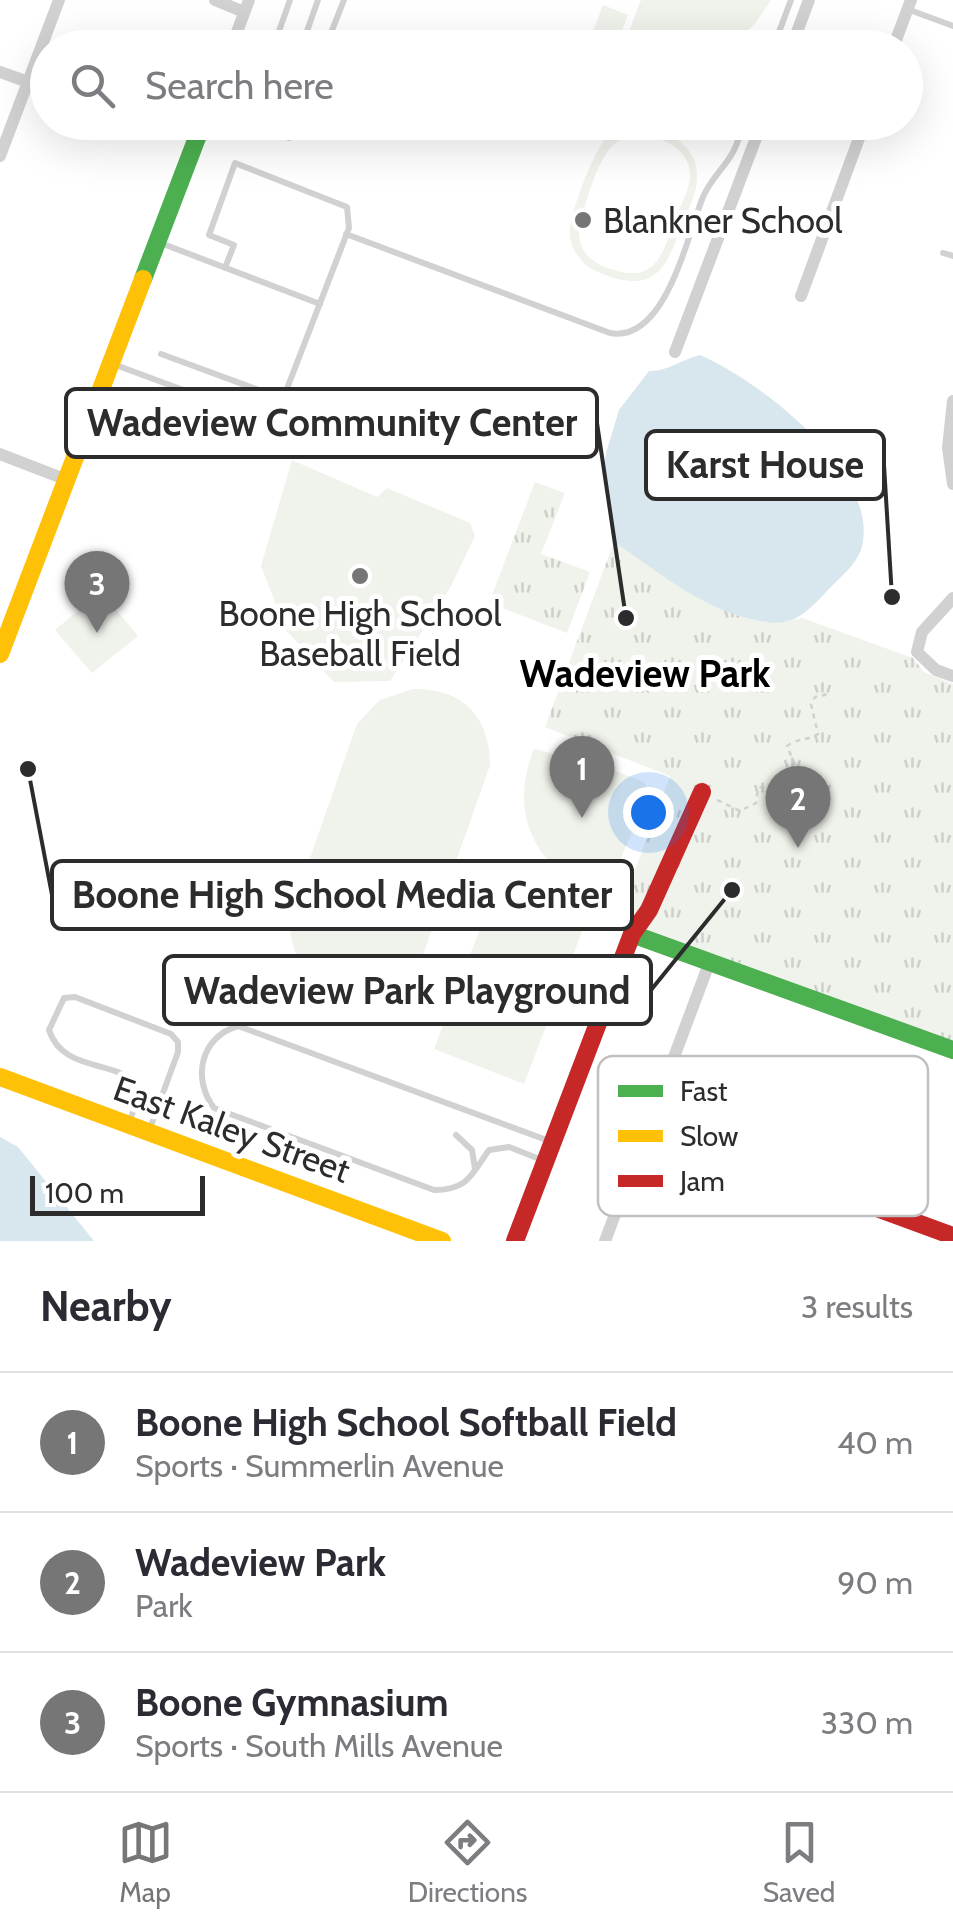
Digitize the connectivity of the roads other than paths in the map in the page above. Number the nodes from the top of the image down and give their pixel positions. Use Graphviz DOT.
graph roads {
  1 [pos="58,0"];
  2 [pos="215,0"];
  3 [pos="290,0"];
  4 [pos="318,0"];
  5 [pos="344,0"];
  6 [pos="792,0"];
  7 [pos="809,0"];
  8 [pos="909,4"];
  9 [pos="247,6"];
  10 [pos="953,26"];
  11 [pos="47,30"];
  12 [pos="238,30"];
  13 [pos="279,30"];
  14 [pos="307,30"];
  15 [pos="332,30"];
  16 [pos="781,30"];
  17 [pos="797,30"];
  18 [pos="900,30"];
  19 [pos="0,72"];
  20 [pos="30,77"];
  21 [pos="28,82"];
  22 [pos="196,140"];
  23 [pos="737,140"];
  24 [pos="755,140"];
  25 [pos="858,140"];
  26 [pos="0,156"];
  27 [pos="346,234"];
  28 [pos="158,242"];
  29 [pos="943,253"];
  30 [pos="953,256"];
  31 [pos="225,268"];
  32 [pos="801,296"];
  33 [pos="320,304"];
  34 [pos="675,352"];
  35 [pos="161,354"];
  36 [pos="112,364"];
  37 [pos="953,401"];
  38 [pos="275,424"];
  39 [pos="0,454"];
  40 [pos="66,480"];
  41 [pos="953,484"];
  42 [pos="953,598"];
  43 [pos="0,654"];
  44 [pos="953,676"];
  45 [pos="702,792"];
  46 [pos="632,934"];
  47 [pos="710,961"];
  48 [pos="953,1050"];
  49 [pos="674,1056"];
  50 [pos="0,1077"];
  51 [pos="128,1124"];
  52 [pos="149,1132"];
  53 [pos="456,1135"];
  54 [pos="553,1142"];
  55 [pos="546,1161"];
  56 [pos="475,1170"];
  57 [pos="614,1216"];
  58 [pos="899,1216"];
  59 [pos="953,1236"];
  60 [pos="442,1241"];
  61 [pos="516,1241"];
  62 [pos="605,1241"];
  1 -- 11 [label="street"];
  2 -- 9 [label="street"];
  3 -- 13 [label="lane"];
  4 -- 14 [label="lane"];
  5 -- 15 [label="lane"];
  6 -- 16 [label="lane"];
  7 -- 17 [label="street"];
  8 -- 10 [label="lane"];
  8 -- 18 [label="street"];
  9 -- 12 [label="street"];
  19 -- 21 [label="street"];
  20 -- 21 [label="street"];
  21 -- 26 [label="street"];
  22 -- 28 [label="street"];
  23 -- 27 [label="lane"];
  24 -- 34 [label="street"];
  25 -- 32 [label="street"];
  27 -- 31 [label="lane"];
  27 -- 33 [label="lane"];
  28 -- 31 [label="lane"];
  28 -- 36 [label="street"];
  29 -- 30 [label="lane"];
  31 -- 33 [label="lane"];
  33 -- 35 [label="lane"];
  36 -- 38 [label="lane"];
  36 -- 40 [label="street"];
  37 -- 41 [label="street"];
  39 -- 40 [label="street"];
  40 -- 43 [label="street"];
  42 -- 44 [label="street"];
  45 -- 46 [label="street"];
  46 -- 47 [label="street"];
  46 -- 54 [label="street"];
  47 -- 48 [label="street"];
  47 -- 49 [label="street"];
  50 -- 51 [label="street, East Kaley Street"];
  51 -- 52 [label="street, East Kaley Street"];
  51 -- 52 [label="lane"];
  52 -- 60 [label="street, East Kaley Street"];
  53 -- 56 [label="lane"];
  54 -- 55 [label="street"];
  54 -- 56 [label="lane"];
  55 -- 56 [label="lane"];
  55 -- 61 [label="street"];
  57 -- 62 [label="street"];
  58 -- 59 [label="street"];
}
